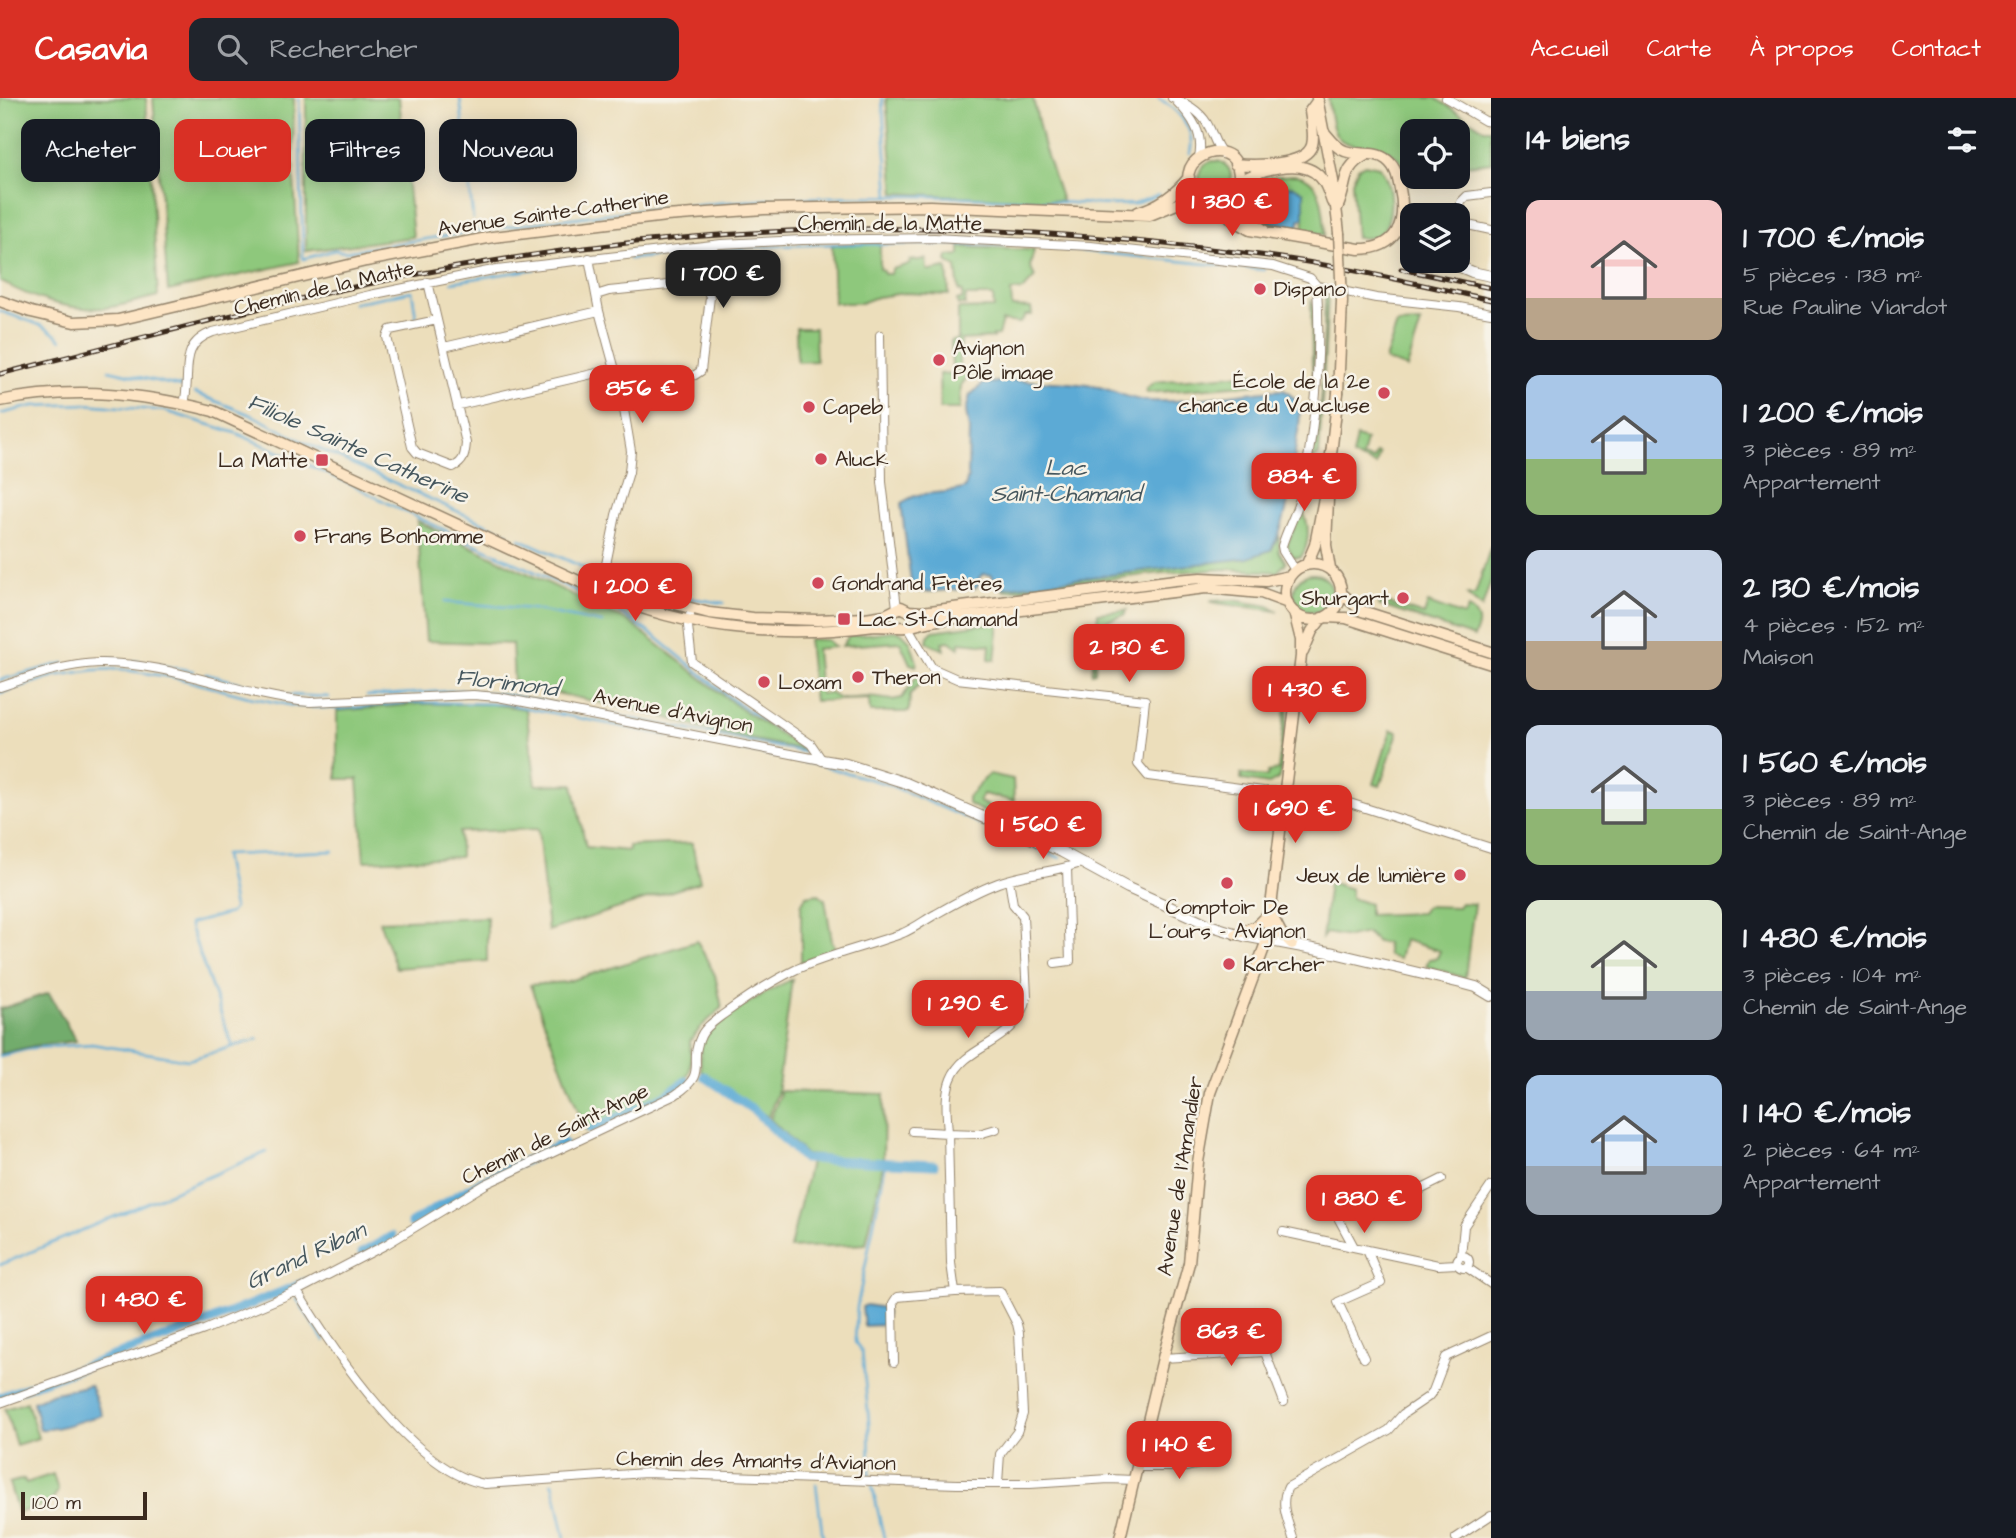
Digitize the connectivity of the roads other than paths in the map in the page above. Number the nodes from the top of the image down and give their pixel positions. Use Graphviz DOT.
graph roads {
  1 [pos="1172,98"];
  2 [pos="1446,98"];
  3 [pos="1317,99"];
  4 [pos="1491,122"];
  5 [pos="1325,133"];
  6 [pos="1223,153"];
  7 [pos="1368,154"];
  8 [pos="1199,156"];
  9 [pos="1236,164"];
  10 [pos="1189,177"];
  11 [pos="1236,187"];
  12 [pos="1491,193"];
  13 [pos="1206,200"];
  14 [pos="1337,208"];
  15 [pos="1121,216"];
  16 [pos="1398,229"];
  17 [pos="1491,230"];
  18 [pos="1269,233"];
  19 [pos="589,258"];
  20 [pos="1470,271"];
  21 [pos="1491,276"];
  22 [pos="428,282"];
  23 [pos="1317,286"];
  24 [pos="596,295"];
  25 [pos="0,301"];
  26 [pos="599,311"];
  27 [pos="1491,313"];
  28 [pos="437,320"];
  29 [pos="880,335"];
  30 [pos="444,347"];
  31 [pos="614,369"];
  32 [pos="621,392"];
  33 [pos="0,401"];
  34 [pos="184,404"];
  35 [pos="459,405"];
  36 [pos="1329,472"];
  37 [pos="1307,564"];
  38 [pos="1330,569"];
  39 [pos="1293,573"];
  40 [pos="601,588"];
  41 [pos="1341,593"];
  42 [pos="692,608"];
  43 [pos="1291,608"];
  44 [pos="894,610"];
  45 [pos="909,611"];
  46 [pos="1324,618"];
  47 [pos="689,621"];
  48 [pos="905,626"];
  49 [pos="1491,652"];
  50 [pos="1301,656"];
  51 [pos="1491,664"];
  52 [pos="0,687"];
  53 [pos="822,760"];
  54 [pos="1286,792"];
  55 [pos="1491,848"];
  56 [pos="1082,863"];
  57 [pos="1067,868"];
  58 [pos="1009,880"];
  59 [pos="1270,912"];
  60 [pos="1236,934"];
  61 [pos="1267,940"];
  62 [pos="1292,944"];
  63 [pos="1055,963"];
  64 [pos="1491,996"];
  65 [pos="996,1129"];
  66 [pos="912,1131"];
  67 [pos="948,1133"];
  68 [pos="1442,1179"];
  69 [pos="1491,1186"];
  70 [pos="1283,1232"];
  71 [pos="1354,1247"];
  72 [pos="1367,1250"];
  73 [pos="1461,1262"];
  74 [pos="1491,1284"];
  75 [pos="297,1291"];
  76 [pos="956,1292"];
  77 [pos="1491,1336"];
  78 [pos="1163,1358"];
  79 [pos="1364,1358"];
  80 [pos="894,1362"];
  81 [pos="1284,1402"];
  82 [pos="0,1403"];
  83 [pos="1210,1462"];
  84 [pos="1137,1467"];
  85 [pos="1134,1480"];
  86 [pos="998,1483"];
  87 [pos="1491,1515"];
  88 [pos="1120,1538"];
  89 [pos="1293,1538"];
  90 [pos="1457,1538"];
  1 -- 6 [label="street"];
  1 -- 8 [label="street"];
  2 -- 4 [label="street"];
  3 -- 5 [label="main road"];
  3 -- 9 [label="main road"];
  5 -- 7 [label="main road"];
  5 -- 14 [label="main road"];
  6 -- 8 [label="main road"];
  6 -- 9 [label="main road"];
  7 -- 14 [label="main road"];
  7 -- 16 [label="main road"];
  8 -- 10 [label="main road"];
  9 -- 11 [label="main road"];
  10 -- 13 [label="main road"];
  10 -- 15 [label="main road"];
  11 -- 13 [label="main road"];
  11 -- 14 [label="main road"];
  11 -- 18 [label="main road"];
  12 -- 17 [label="street"];
  13 -- 15 [label="main road"];
  13 -- 18 [label="main road"];
  14 -- 36 [label="main road, bridge"];
  15 -- 25 [label="main road, Avenue Sainte-Catherine"];
  16 -- 18 [label="main road"];
  19 -- 22 [label="street, Chemin de la Matte"];
  19 -- 23 [label="street, Chemin de la Matte"];
  19 -- 24 [label="street"];
  20 -- 21 [label="street"];
  22 -- 28 [label="street"];
  22 -- 34 [label="street, Chemin de la Matte"];
  23 -- 27 [label="street, Chemin de la Matte"];
  23 -- 39 [label="street"];
  24 -- 26 [label="street"];
  24 -- 32 [label="street"];
  26 -- 30 [label="street"];
  26 -- 31 [label="street"];
  28 -- 30 [label="street"];
  28 -- 35 [label="street"];
  29 -- 44 [label="street"];
  30 -- 35 [label="street"];
  31 -- 32 [label="street"];
  31 -- 35 [label="street"];
  32 -- 40 [label="street"];
  33 -- 34 [label="main road"];
  34 -- 40 [label="main road"];
  36 -- 37 [label="main road"];
  36 -- 38 [label="main road"];
  37 -- 38 [label="main road"];
  37 -- 39 [label="main road"];
  38 -- 41 [label="main road"];
  39 -- 43 [label="main road"];
  39 -- 45 [label="main road"];
  40 -- 42 [label="main road"];
  40 -- 47 [label="main road"];
  41 -- 46 [label="main road"];
  41 -- 49 [label="main road"];
  42 -- 44 [label="main road"];
  42 -- 47 [label="street"];
  43 -- 46 [label="main road"];
  43 -- 48 [label="main road"];
  43 -- 50 [label="main road, Avenue de l'Amandier"];
  44 -- 45 [label="main road"];
  44 -- 48 [label="main road"];
  45 -- 48 [label="main road"];
  46 -- 50 [label="main road, Avenue de l'Amandier"];
  46 -- 51 [label="main road"];
  47 -- 48 [label="main road"];
  47 -- 53 [label="street"];
  48 -- 54 [label="street"];
  50 -- 54 [label="main road, Avenue de l'Amandier"];
  52 -- 53 [label="street, Avenue d'Avignon"];
  53 -- 56 [label="street, Avenue d'Avignon"];
  54 -- 55 [label="street"];
  54 -- 59 [label="main road, Avenue de l'Amandier"];
  56 -- 57 [label="street, Chemin de Saint-Ange"];
  56 -- 60 [label="street, Avenue d'Avignon"];
  57 -- 58 [label="street, Chemin de Saint-Ange"];
  57 -- 63 [label="street"];
  58 -- 67 [label="street"];
  58 -- 75 [label="street, Chemin de Saint-Ange"];
  59 -- 60 [label="main road"];
  59 -- 61 [label="main road, Avenue de l'Amandier"];
  59 -- 62 [label="main road"];
  60 -- 61 [label="street, Avenue d'Avignon"];
  61 -- 62 [label="street, Avenue d'Avignon"];
  61 -- 78 [label="main road, Avenue de l'Amandier"];
  62 -- 64 [label="street, Avenue d'Avignon"];
  65 -- 67 [label="street"];
  66 -- 67 [label="street"];
  67 -- 76 [label="street"];
  68 -- 71 [label="street"];
  69 -- 73 [label="street"];
  70 -- 71 [label="street"];
  71 -- 72 [label="street"];
  72 -- 73 [label="street"];
  72 -- 79 [label="street"];
  73 -- 74 [label="street"];
  75 -- 82 [label="street, Chemin de Saint-Ange"];
  75 -- 86 [label="street, Chemin des Amants d'Avignon"];
  76 -- 80 [label="street"];
  76 -- 86 [label="street"];
  77 -- 89 [label="street"];
  78 -- 81 [label="street"];
  78 -- 84 [label="main road, Avenue de l'Amandier"];
  83 -- 84 [label="street"];
  84 -- 85 [label="main road, Avenue de l'Amandier"];
  85 -- 86 [label="street, Chemin des Amants d'Avignon"];
  85 -- 88 [label="main road, Avenue de l'Amandier"];
  87 -- 90 [label="street"];
}
